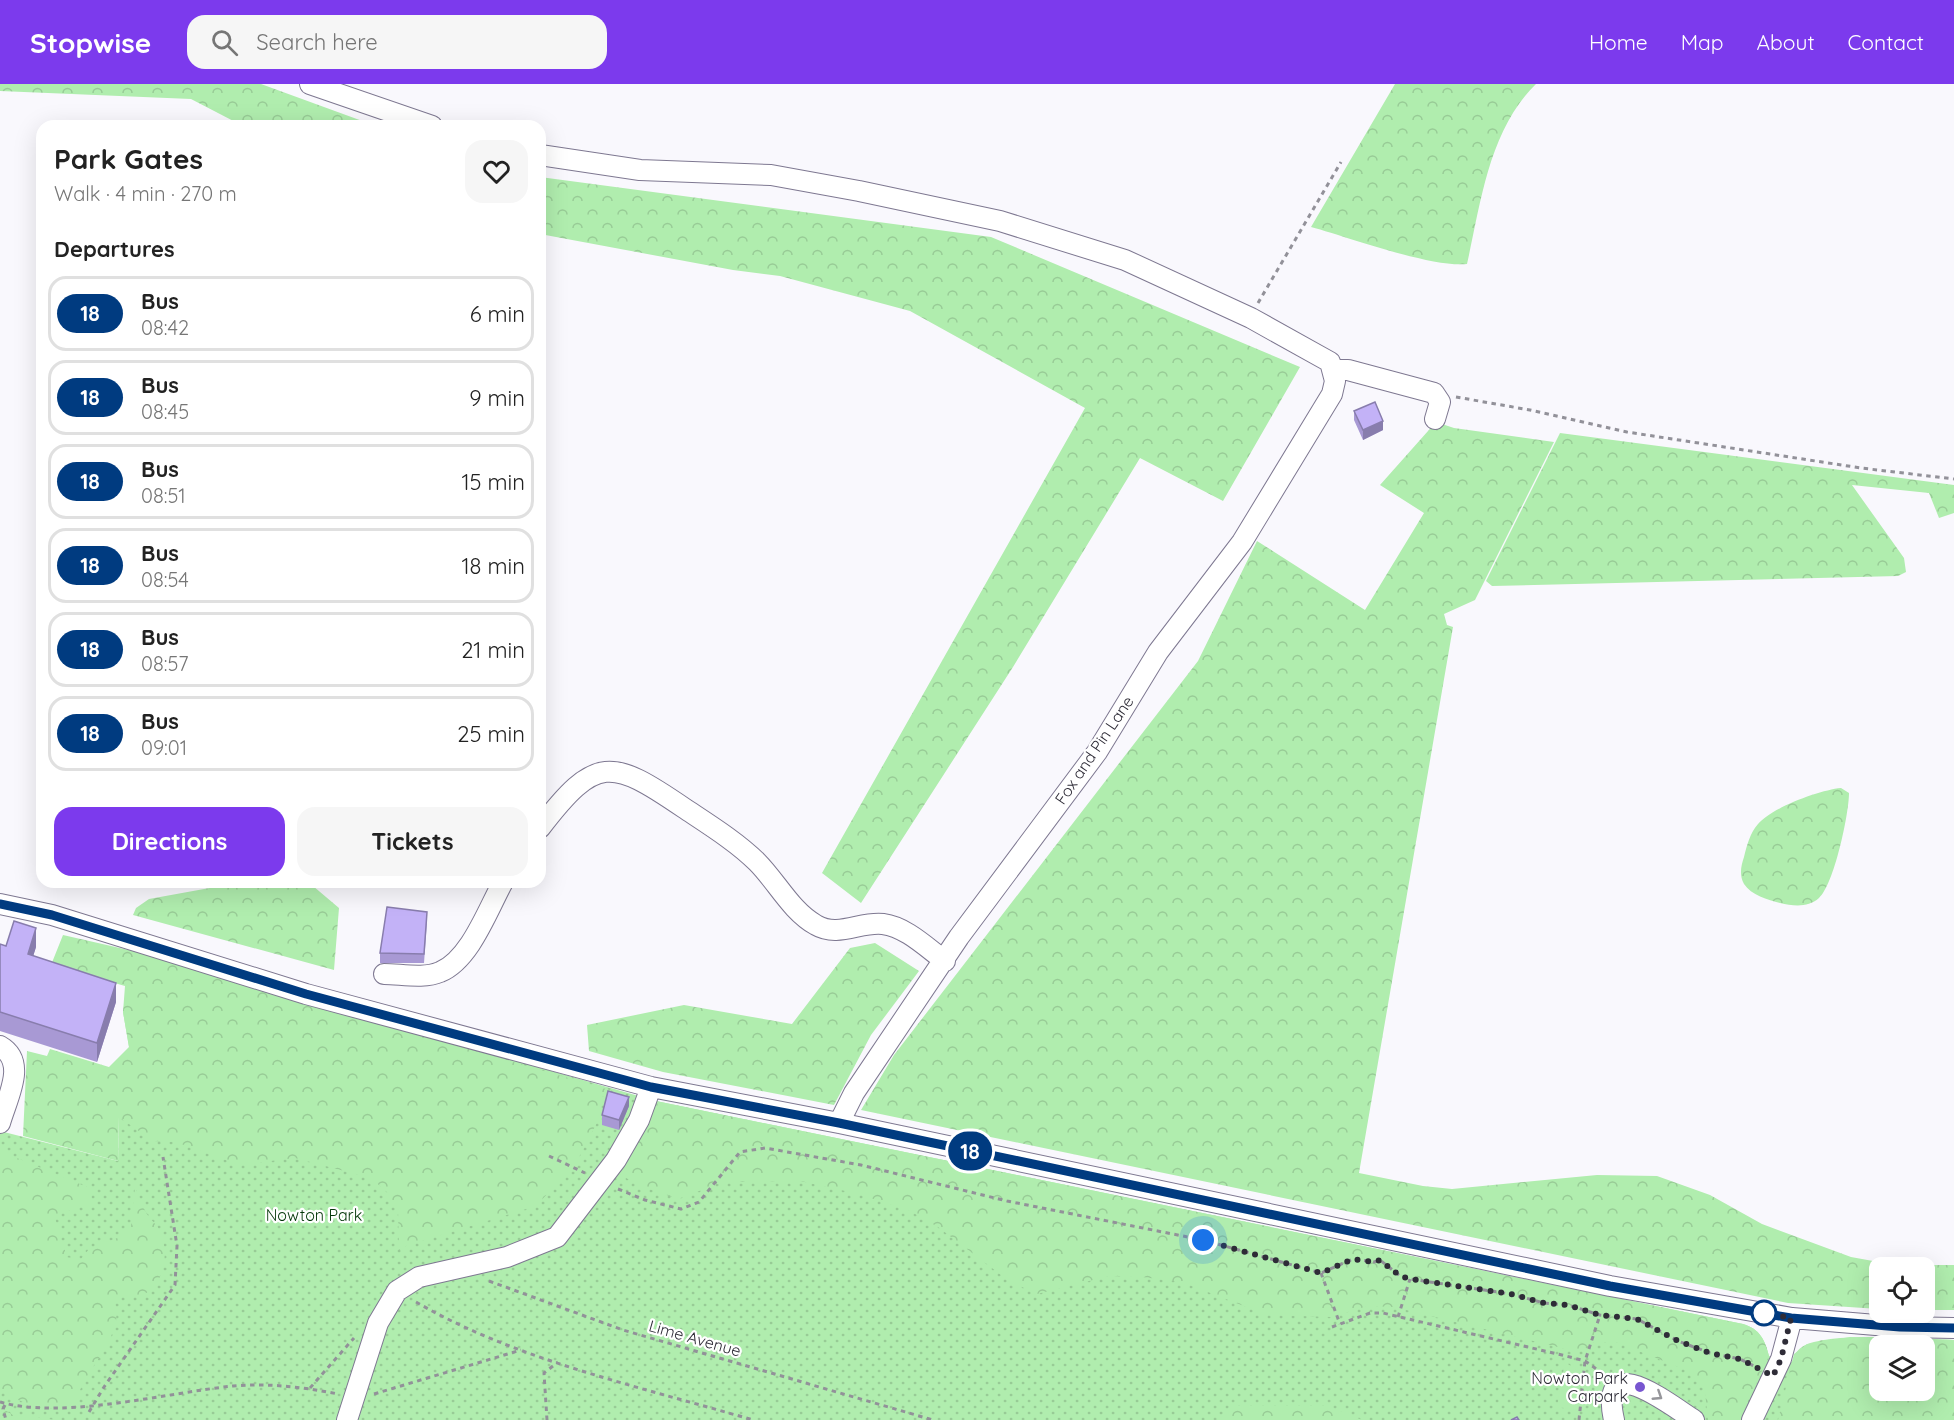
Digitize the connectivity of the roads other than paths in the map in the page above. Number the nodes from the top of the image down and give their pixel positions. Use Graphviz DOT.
graph roads {
  1 [pos="310,84"];
  2 [pos="415,120"];
  3 [pos="546,156"];
  4 [pos="1334,370"];
  5 [pos="1436,419"];
  6 [pos="546,821"];
  7 [pos="499,888"];
  8 [pos="0,904"];
  9 [pos="945,961"];
  10 [pos="384,974"];
  11 [pos="0,1046"];
  12 [pos="651,1087"];
  13 [pos="0,1123"];
  14 [pos="839,1123"];
  15 [pos="1791,1318"];
  16 [pos="1954,1328"];
  17 [pos="347,1420"];
  18 [pos="1614,1420"];
  19 [pos="1694,1420"];
  20 [pos="1752,1420"];
  1 -- 2 [label="street"];
  3 -- 4 [label="street"];
  4 -- 5 [label="street"];
  4 -- 9 [label="street, Fox and Pin Lane"];
  6 -- 9 [label="street"];
  7 -- 10 [label="street"];
  8 -- 12 [label="street"];
  9 -- 14 [label="street, Fox and Pin Lane"];
  11 -- 13 [label="street"];
  12 -- 14 [label="street"];
  12 -- 17 [label="street"];
  14 -- 15 [label="street"];
  15 -- 16 [label="street"];
  15 -- 20 [label="street"];
  18 -- 19 [label="street, one-way"];
}
